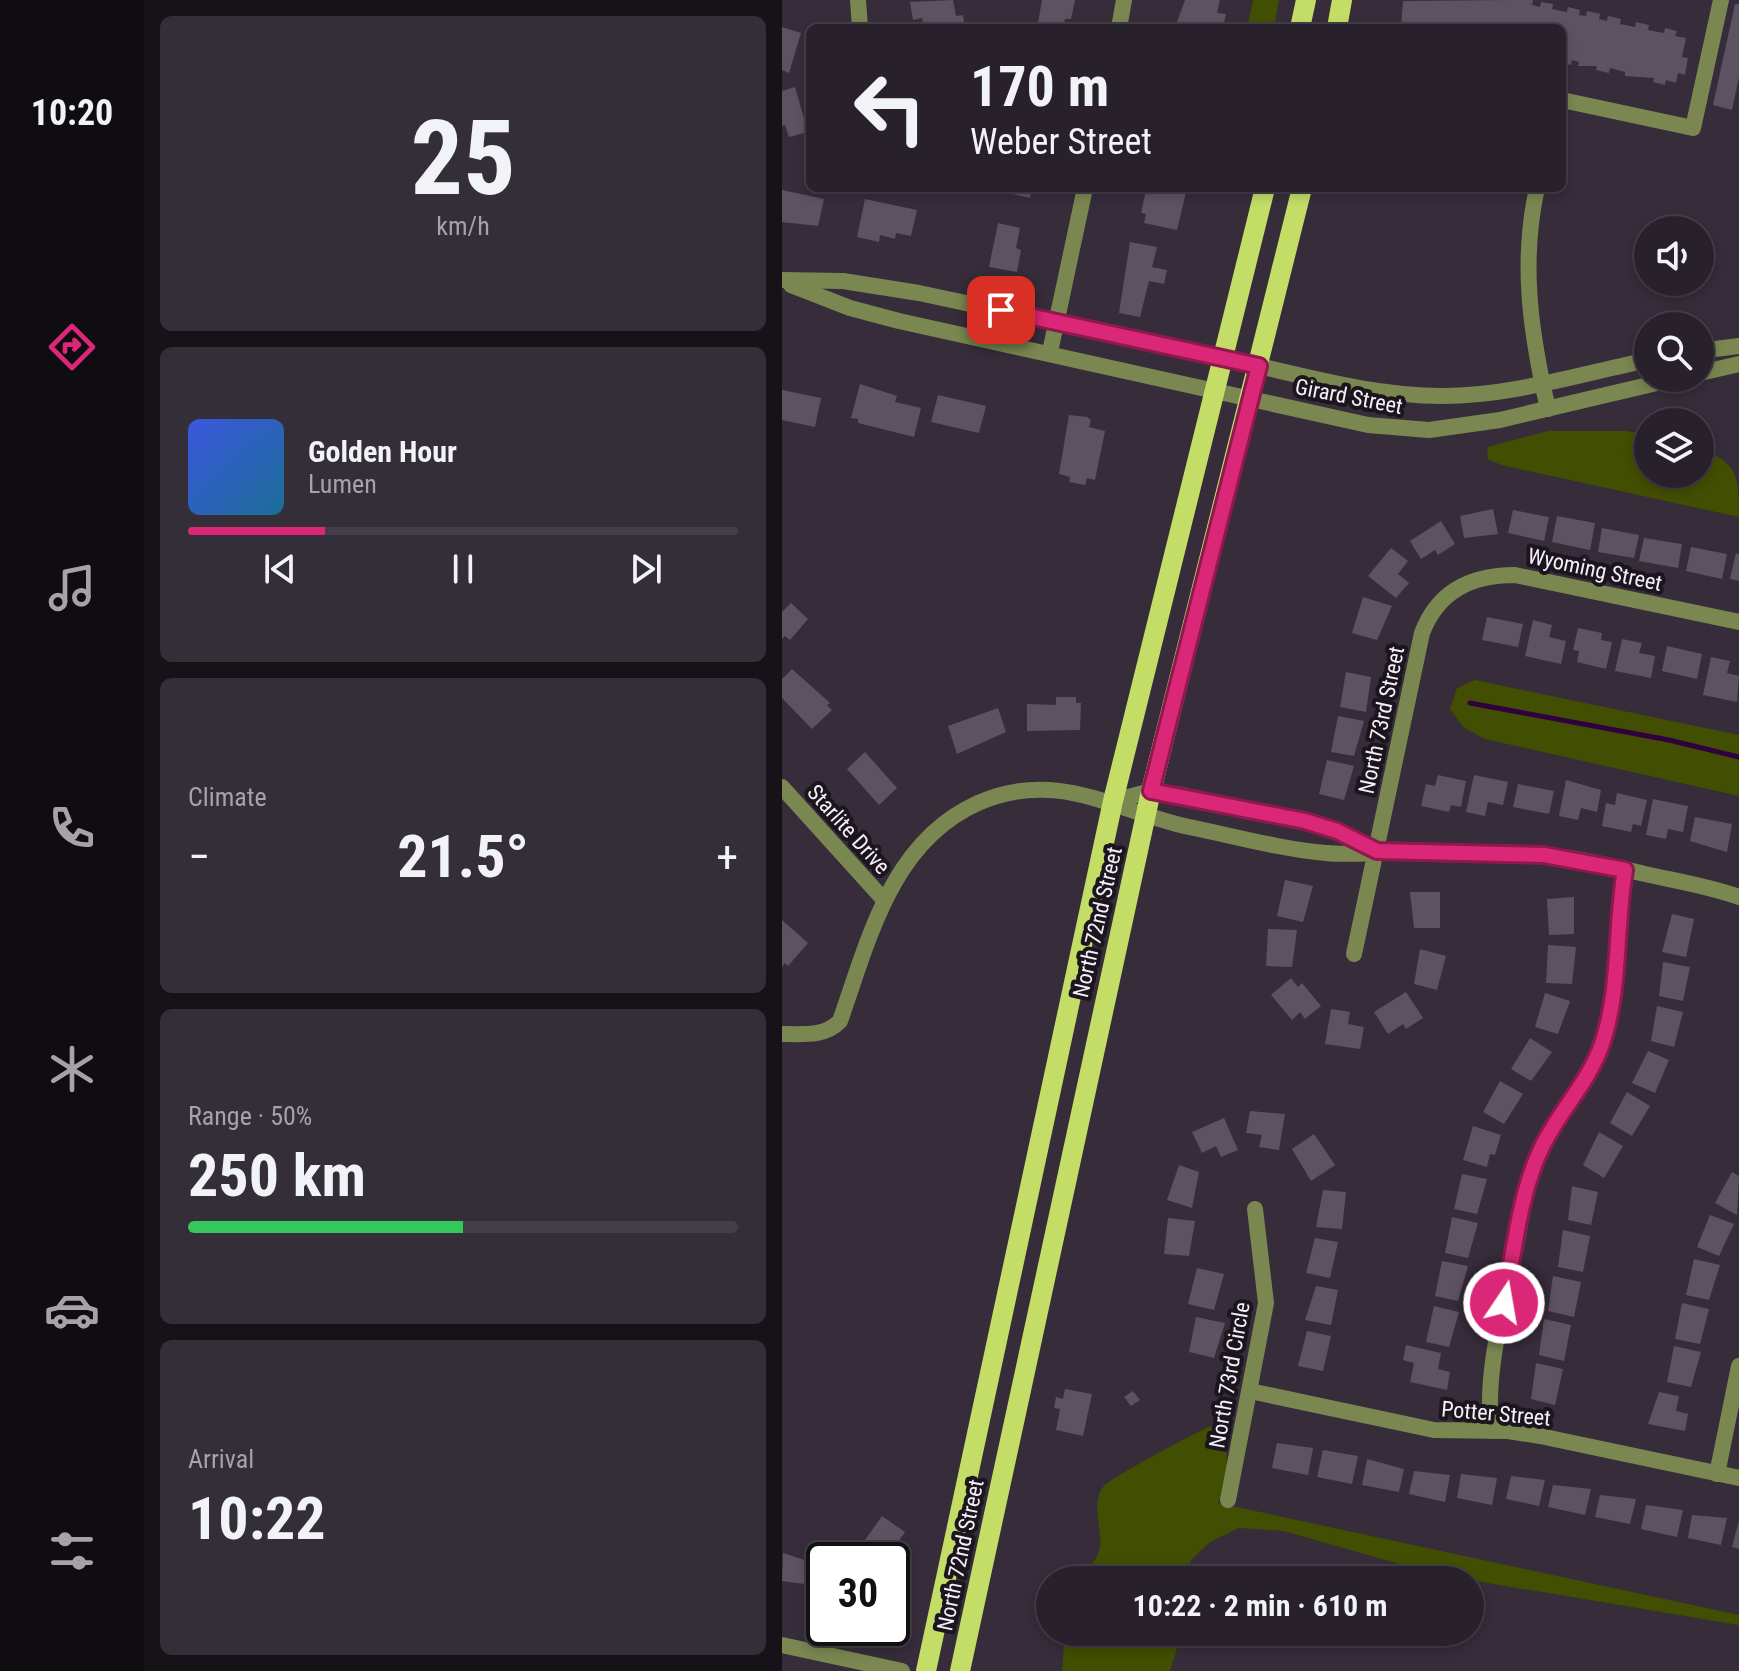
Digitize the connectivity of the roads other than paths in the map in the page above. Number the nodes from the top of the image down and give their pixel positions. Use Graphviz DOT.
graph roads {
  1 [pos="858,0"];
  2 [pos="1124,0"];
  3 [pos="1306,0"];
  4 [pos="1342,0"];
  5 [pos="1721,0"];
  6 [pos="860,24"];
  7 [pos="1120,24"];
  8 [pos="1301,24"];
  9 [pos="1338,24"];
  10 [pos="1566,101"];
  11 [pos="1084,192"];
  12 [pos="1264,192"];
  13 [pos="1301,192"];
  14 [pos="1536,192"];
  15 [pos="782,281"];
  16 [pos="1057,322"];
  17 [pos="1739,346"];
  18 [pos="1714,349"];
  19 [pos="1050,352"];
  20 [pos="1225,358"];
  21 [pos="1634,363"];
  22 [pos="1739,364"];
  23 [pos="1259,366"];
  24 [pos="1714,370"];
  25 [pos="1542,382"];
  26 [pos="1634,388"];
  27 [pos="1217,391"];
  28 [pos="1251,399"];
  29 [pos="1548,409"];
  30 [pos="1446,595"];
  31 [pos="1739,622"];
  32 [pos="782,787"];
  33 [pos="1151,791"];
  34 [pos="1113,801"];
  35 [pos="1145,817"];
  36 [pos="1377,851"];
  37 [pos="1625,870"];
  38 [pos="1739,897"];
  39 [pos="884,900"];
  40 [pos="1354,954"];
  41 [pos="782,1034"];
  42 [pos="1255,1209"];
  43 [pos="1739,1366"];
  44 [pos="1250,1391"];
  45 [pos="1491,1431"];
  46 [pos="1717,1474"];
  47 [pos="1739,1478"];
  48 [pos="1228,1500"];
  49 [pos="782,1645"];
  50 [pos="902,1671"];
  51 [pos="926,1671"];
  52 [pos="960,1671"];
  1 -- 6 [label="street"];
  2 -- 7 [label="street"];
  3 -- 8 [label="main road"];
  4 -- 9 [label="main road"];
  5 -- 10 [label="street"];
  11 -- 16 [label="street"];
  12 -- 20 [label="main road, North 72nd Street"];
  13 -- 23 [label="main road, North 72nd Street"];
  14 -- 25 [label="street"];
  15 -- 16 [label="street, Girard Street"];
  15 -- 19 [label="street, Girard Street"];
  16 -- 19 [label="street"];
  16 -- 20 [label="street, Girard Street"];
  17 -- 18 [label="street"];
  19 -- 27 [label="street, Girard Street"];
  20 -- 23 [label="street, Girard Street"];
  20 -- 27 [label="main road, North 72nd Street"];
  21 -- 25 [label="street, Girard Street"];
  22 -- 24 [label="street"];
  23 -- 25 [label="street, Girard Street"];
  23 -- 28 [label="main road, North 72nd Street"];
  25 -- 29 [label="street"];
  26 -- 29 [label="street, Girard Street"];
  27 -- 28 [label="street, Girard Street"];
  27 -- 34 [label="main road, North 72nd Street"];
  28 -- 29 [label="street, Girard Street"];
  28 -- 33 [label="main road, North 72nd Street"];
  30 -- 31 [label="street, Wyoming Street"];
  30 -- 36 [label="street, North 73rd Street"];
  32 -- 39 [label="street, Starlite Drive"];
  33 -- 34 [label="street"];
  33 -- 35 [label="main road, North 72nd Street"];
  33 -- 36 [label="street"];
  34 -- 35 [label="street"];
  34 -- 39 [label="street"];
  34 -- 51 [label="main road, North 72nd Street"];
  35 -- 36 [label="street"];
  35 -- 52 [label="main road, North 72nd Street"];
  36 -- 37 [label="street"];
  36 -- 40 [label="street, North 73rd Street"];
  37 -- 38 [label="street"];
  37 -- 45 [label="street"];
  39 -- 41 [label="street"];
  42 -- 44 [label="street, North 73rd Circle"];
  43 -- 46 [label="street"];
  44 -- 45 [label="street, Potter Street"];
  44 -- 48 [label="street, North 73rd Circle"];
  45 -- 46 [label="street, Potter Street"];
  46 -- 47 [label="street, Potter Street"];
  49 -- 50 [label="street"];
}
